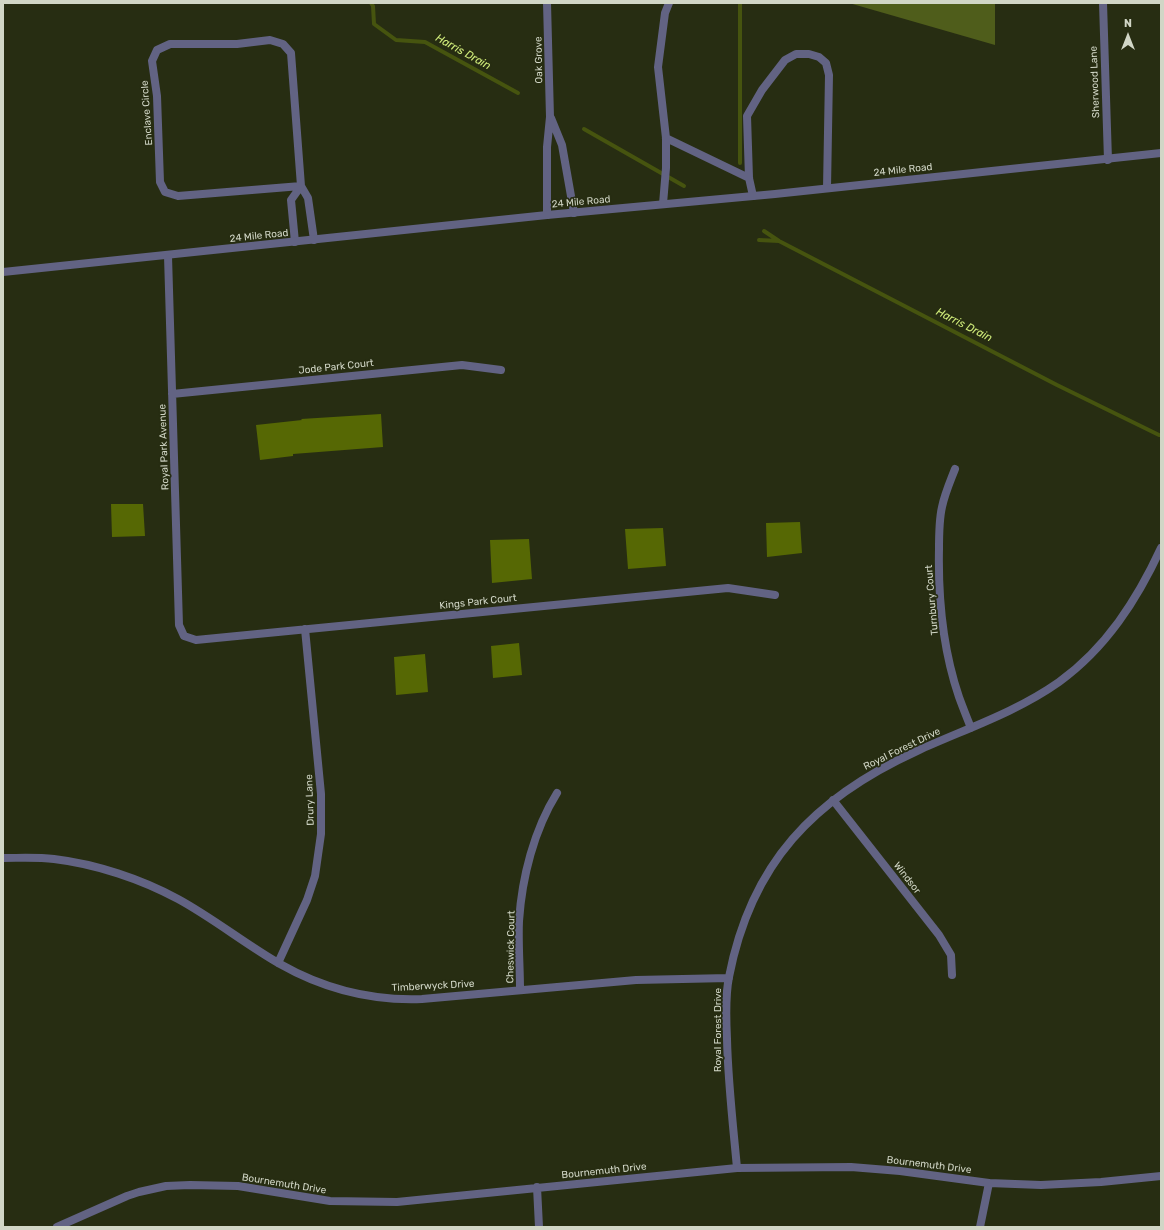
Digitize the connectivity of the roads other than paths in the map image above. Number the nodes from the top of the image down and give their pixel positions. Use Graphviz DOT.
graph roads {
  1 [pos="547,3"];
  2 [pos="669,3"];
  3 [pos="1103,3"];
  4 [pos="550,117"];
  5 [pos="666,138"];
  6 [pos="1161,154"];
  7 [pos="1108,160"];
  8 [pos="749,178"];
  9 [pos="301,186"];
  10 [pos="827,188"];
  11 [pos="753,196"];
  12 [pos="663,204"];
  13 [pos="574,213"];
  14 [pos="547,215"];
  15 [pos="314,240"];
  16 [pos="295,242"];
  17 [pos="168,256"];
  18 [pos="3,272"];
  19 [pos="501,370"];
  20 [pos="172,394"];
  21 [pos="956,469"];
  22 [pos="1161,548"];
  23 [pos="775,595"];
  24 [pos="305,629"];
  25 [pos="184,636"];
  26 [pos="971,728"];
  27 [pos="558,793"];
  28 [pos="833,800"];
  29 [pos="3,858"];
  30 [pos="278,963"];
  31 [pos="952,975"];
  32 [pos="729,978"];
  33 [pos="520,989"];
  34 [pos="737,1168"];
  35 [pos="1161,1176"];
  36 [pos="989,1183"];
  37 [pos="537,1188"];
  38 [pos="57,1227"];
  39 [pos="539,1227"];
  40 [pos="980,1227"];
  1 -- 4 [label="street, Oak Grove"];
  2 -- 5 [label="street"];
  3 -- 7 [label="street, Sherwood Lane"];
  4 -- 13 [label="street, Oak Grove"];
  4 -- 14 [label="street, Oak Grove"];
  5 -- 8 [label="street"];
  5 -- 12 [label="street"];
  6 -- 7 [label="street, 24 Mile Road"];
  7 -- 10 [label="street, 24 Mile Road"];
  8 -- 10 [label="street"];
  8 -- 11 [label="street"];
  9 -- 9 [label="street, Enclave Circle"];
  9 -- 15 [label="street, Enclave Circle"];
  9 -- 16 [label="street"];
  10 -- 11 [label="street, 24 Mile Road"];
  11 -- 12 [label="street, 24 Mile Road"];
  12 -- 13 [label="street, 24 Mile Road"];
  13 -- 14 [label="street, 24 Mile Road"];
  14 -- 15 [label="street, 24 Mile Road"];
  15 -- 16 [label="street, 24 Mile Road"];
  16 -- 17 [label="street, 24 Mile Road"];
  17 -- 18 [label="street, 24 Mile Road"];
  17 -- 20 [label="street, Royal Park Avenue"];
  19 -- 20 [label="street, Jode Park Court"];
  20 -- 25 [label="street, Royal Park Avenue"];
  21 -- 26 [label="street, Turnbury Court"];
  22 -- 26 [label="street, Royal Forest Drive"];
  23 -- 24 [label="street, Kings Park Court"];
  24 -- 25 [label="street, Kings Park Court"];
  24 -- 30 [label="street, Drury Lane"];
  26 -- 28 [label="street, Royal Forest Drive"];
  27 -- 33 [label="street, Cheswick Court"];
  28 -- 31 [label="street, Windsor"];
  28 -- 32 [label="street, Royal Forest Drive"];
  29 -- 30 [label="street, Timberwyck Drive"];
  30 -- 33 [label="street, Timberwyck Drive"];
  32 -- 33 [label="street, Timberwyck Drive"];
  32 -- 34 [label="street, Royal Forest Drive"];
  34 -- 36 [label="street, Bournemuth Drive"];
  34 -- 37 [label="street, Bournemuth Drive"];
  35 -- 36 [label="street, Bournemuth Drive"];
  36 -- 40 [label="street"];
  37 -- 38 [label="street, Bournemuth Drive"];
  37 -- 39 [label="street"];
}
